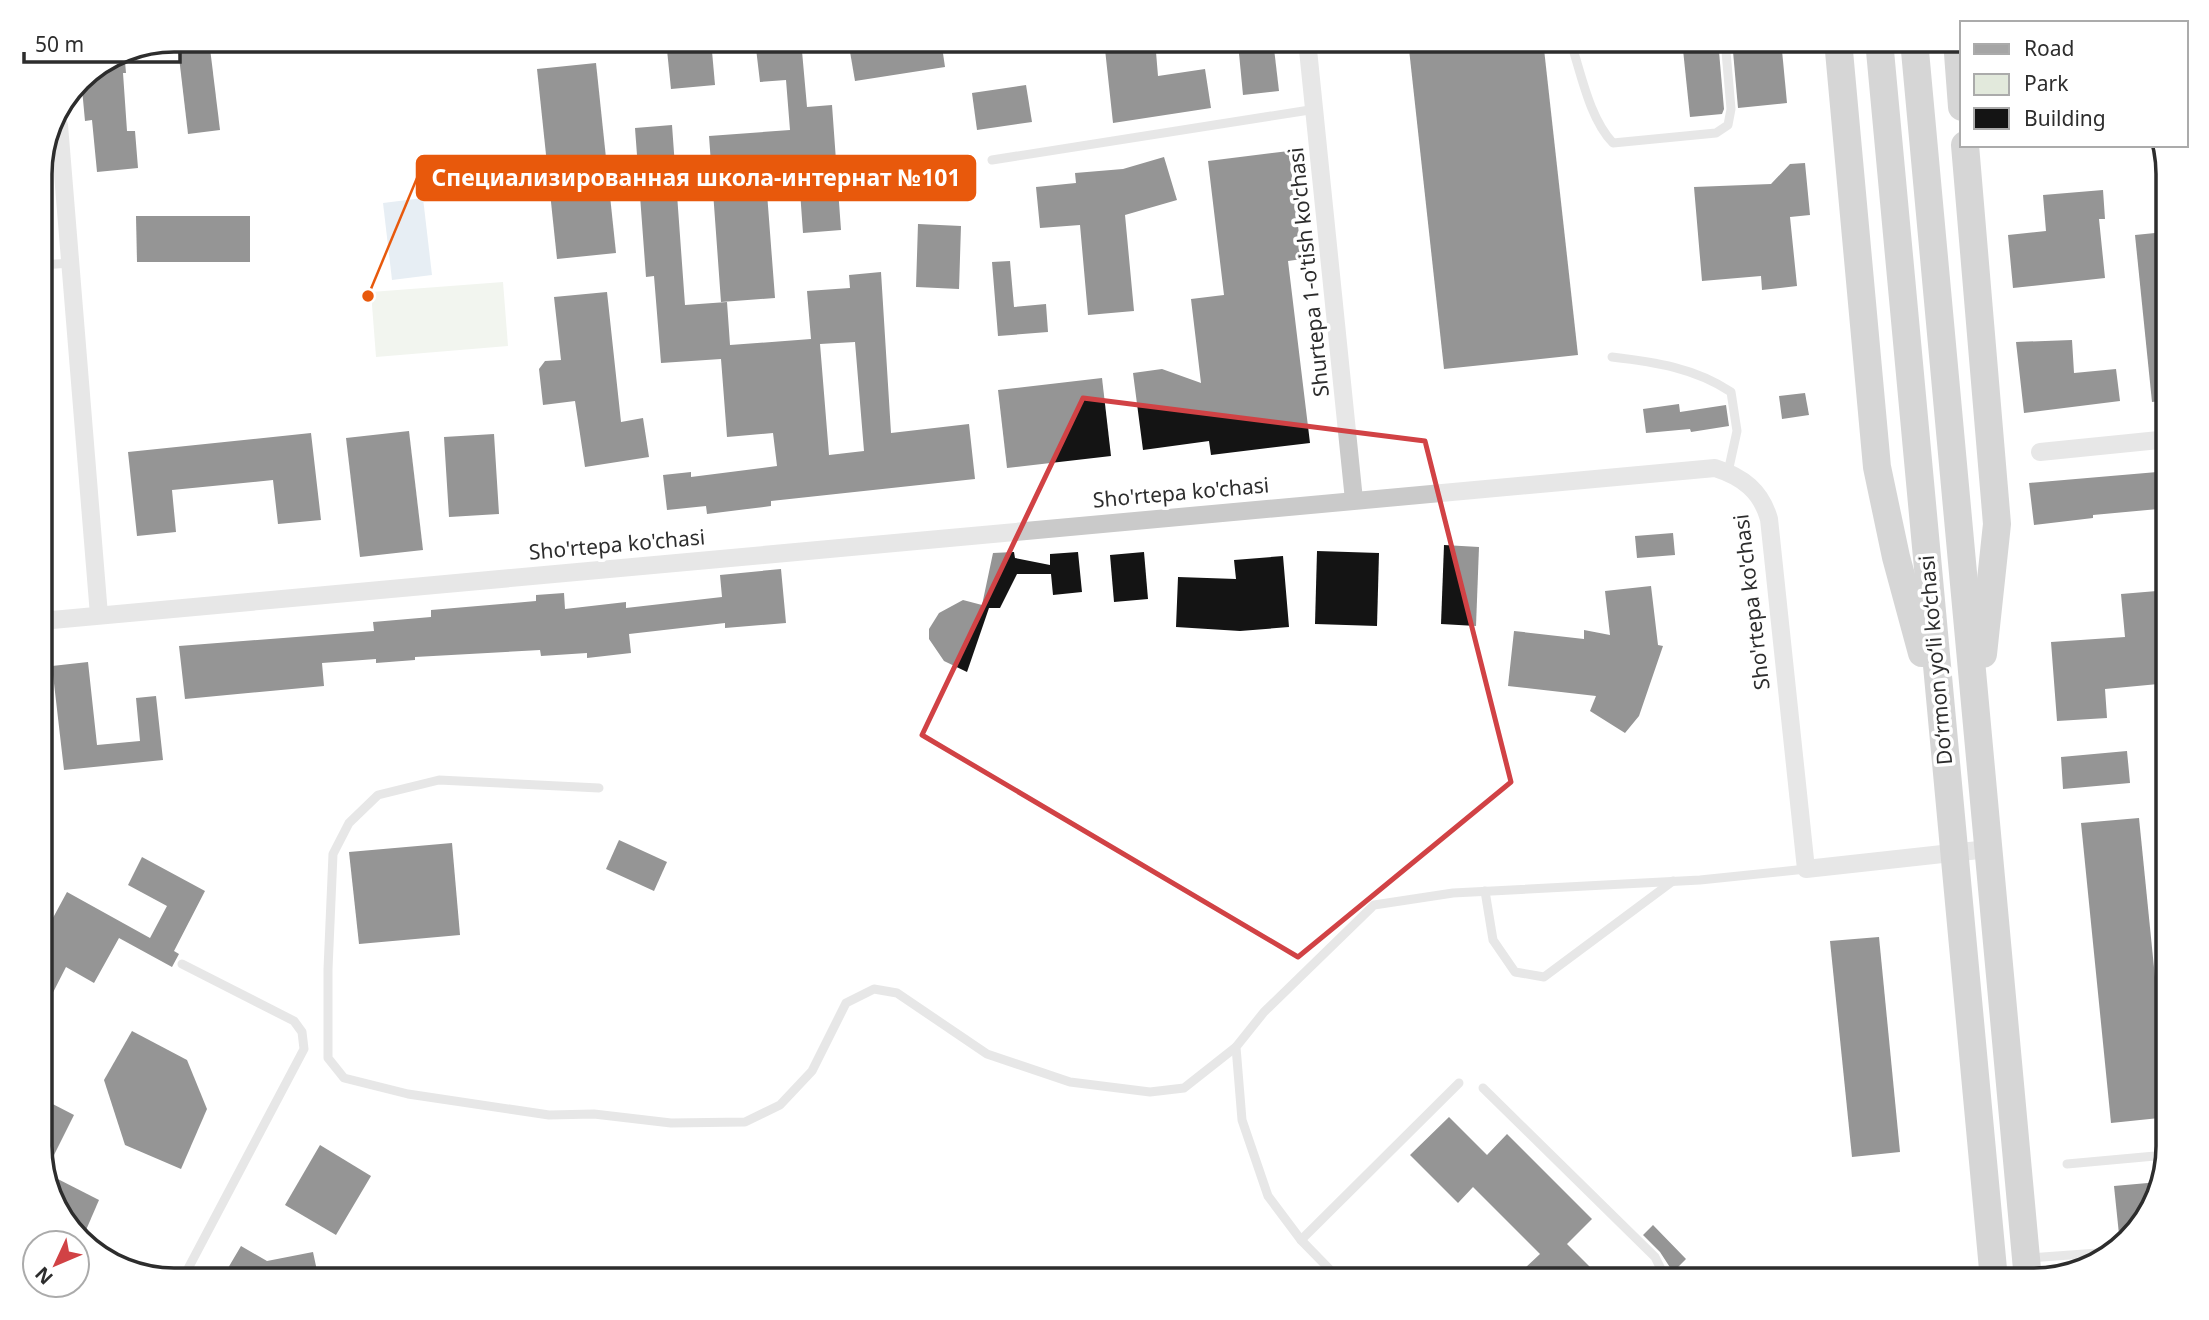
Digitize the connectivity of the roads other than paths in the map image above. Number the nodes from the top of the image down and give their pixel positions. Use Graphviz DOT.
graph roads {
  1 [pos="1309,52"];
  2 [pos="1574,52"];
  3 [pos="1726,52"];
  4 [pos="1839,52"];
  5 [pos="1880,52"];
  6 [pos="1915,52"];
  7 [pos="1958,52"];
  8 [pos="1960,80"];
  9 [pos="1316,109"];
  10 [pos="60,135"];
  11 [pos="1965,147"];
  12 [pos="992,160"];
  13 [pos="71,263"];
  14 [pos="53,264"];
  15 [pos="1612,357"];
  16 [pos="2156,440"];
  17 [pos="2040,452"];
  18 [pos="1727,471"];
  19 [pos="1353,500"];
  20 [pos="99,615"];
  21 [pos="53,620"];
  22 [pos="1977,722"];
  23 [pos="1942,726"];
  24 [pos="599,788"];
  25 [pos="1988,849"];
  26 [pos="1954,853"];
  27 [pos="1806,869"];
  28 [pos="1675,880"];
  29 [pos="1485,891"];
  30 [pos="182,964"];
  31 [pos="1236,1047"];
  32 [pos="1459,1083"];
  33 [pos="1483,1088"];
  34 [pos="2155,1156"];
  35 [pos="2067,1164"];
  36 [pos="1301,1240"];
  37 [pos="2080,1258"];
  38 [pos="188,1268"];
  39 [pos="1328,1268"];
  40 [pos="1660,1268"];
  41 [pos="1993,1268"];
  42 [pos="2027,1268"];
  43 [pos="2032,1268"];
  1 -- 9 [label="street, Shurtepa 1-o'tish ko'chasi"];
  2 -- 3 [label="lane"];
  4 -- 23 [label="main road"];
  5 -- 23 [label="main road, Do‘rmon yo‘li ko‘chasi"];
  6 -- 22 [label="main road, Do‘rmon yo‘li ko‘chasi"];
  7 -- 8 [label="main road"];
  9 -- 12 [label="lane"];
  9 -- 19 [label="street, Shurtepa 1-o'tish ko'chasi"];
  10 -- 13 [label="street"];
  11 -- 22 [label="main road"];
  13 -- 14 [label="lane"];
  13 -- 20 [label="street"];
  15 -- 18 [label="lane"];
  16 -- 17 [label="street"];
  18 -- 19 [label="street, Sho'rtepa ko'chasi"];
  18 -- 27 [label="street, Sho'rtepa ko'chasi"];
  19 -- 20 [label="street, Sho'rtepa ko'chasi"];
  20 -- 21 [label="street, Sho'rtepa ko'chasi"];
  22 -- 25 [label="main road, Do‘rmon yo‘li ko‘chasi"];
  23 -- 26 [label="main road, Do‘rmon yo‘li ko‘chasi"];
  24 -- 31 [label="lane"];
  25 -- 26 [label="street"];
  25 -- 42 [label="main road, Do‘rmon yo‘li ko‘chasi"];
  26 -- 27 [label="street"];
  26 -- 41 [label="main road, Do‘rmon yo‘li ko‘chasi"];
  27 -- 28 [label="lane"];
  28 -- 29 [label="lane"];
  28 -- 29 [label="lane"];
  29 -- 31 [label="lane"];
  30 -- 38 [label="lane"];
  31 -- 36 [label="lane"];
  32 -- 36 [label="lane"];
  33 -- 40 [label="lane"];
  34 -- 35 [label="lane"];
  36 -- 39 [label="lane"];
  37 -- 43 [label="lane"];
}
